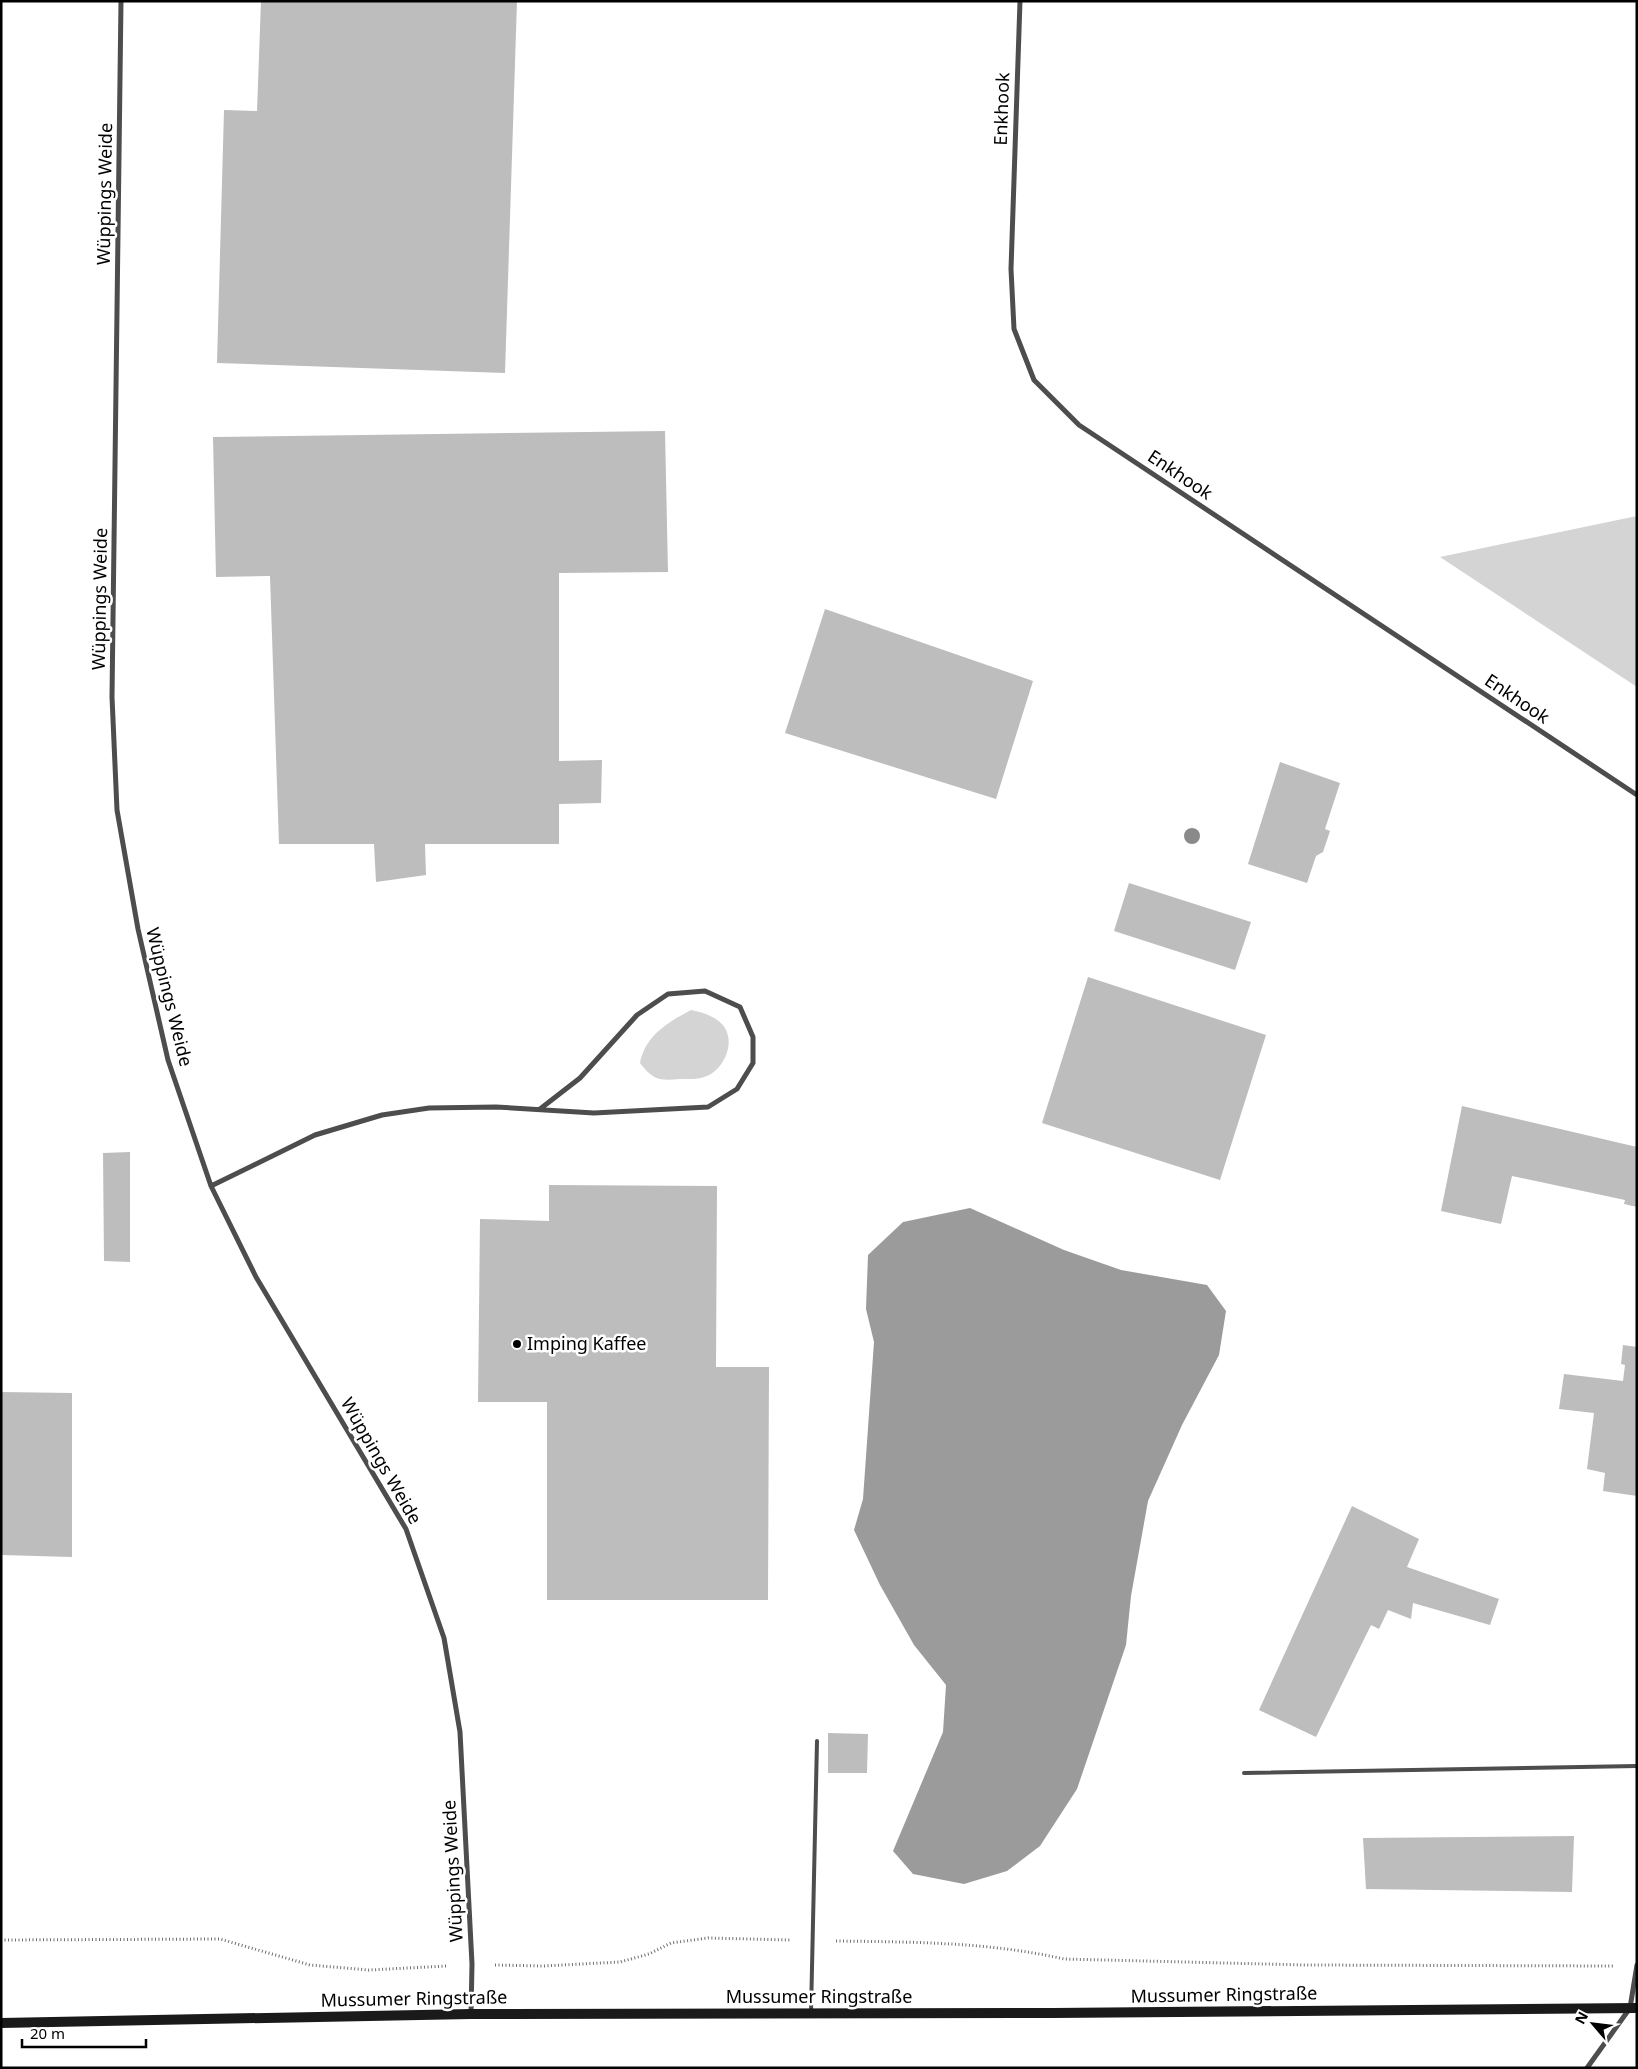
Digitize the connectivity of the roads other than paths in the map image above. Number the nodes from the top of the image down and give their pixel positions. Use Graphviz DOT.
graph roads {
  1 [pos="121,1"];
  2 [pos="1020,1"];
  3 [pos="1637,796"];
  4 [pos="540,1109"];
  5 [pos="211,1186"];
  6 [pos="817,1741"];
  7 [pos="1637,1766"];
  8 [pos="1244,1773"];
  9 [pos="1637,1965"];
  10 [pos="1633,2008"];
  11 [pos="812,2013"];
  12 [pos="471,2014"];
  13 [pos="1,2022"];
  14 [pos="1587,2068"];
  1 -- 5 [label="street, Wüppings Weide"];
  2 -- 3 [label="street, Enkhook"];
  4 -- 4 [label="street"];
  4 -- 5 [label="street"];
  5 -- 12 [label="street, Wüppings Weide"];
  6 -- 11 [label="lane"];
  7 -- 8 [label="lane"];
  9 -- 10 [label="street"];
  10 -- 11 [label="street, Mussumer Ringstraße"];
  10 -- 14 [label="street"];
  11 -- 12 [label="street, Mussumer Ringstraße"];
  12 -- 13 [label="street, Mussumer Ringstraße"];
}
